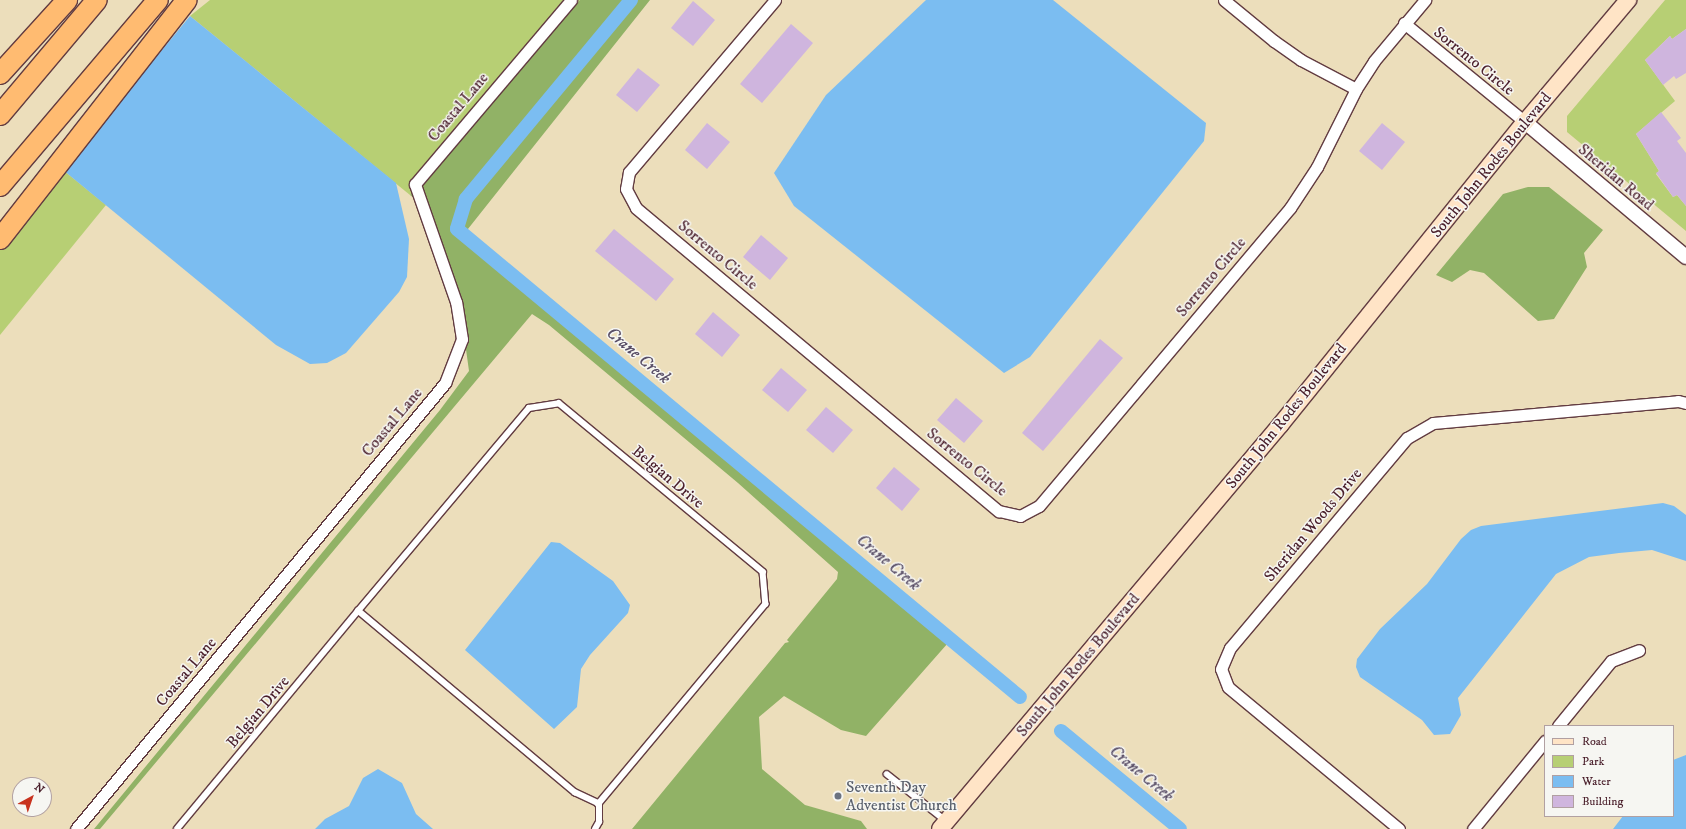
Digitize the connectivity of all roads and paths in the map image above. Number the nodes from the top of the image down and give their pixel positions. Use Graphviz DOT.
graph roads {
  1 [pos="67,0"];
  2 [pos="97,0"];
  3 [pos="158,0"];
  4 [pos="187,0"];
  5 [pos="572,0"];
  6 [pos="775,0"];
  7 [pos="1224,0"];
  8 [pos="1426,0"];
  9 [pos="1628,0"];
  10 [pos="1404,23"];
  11 [pos="0,74"];
  12 [pos="1356,89"];
  13 [pos="0,115"];
  14 [pos="1525,122"];
  15 [pos="0,186"];
  16 [pos="0,239"];
  17 [pos="1686,257"];
  18 [pos="1686,403"];
  19 [pos="358,611"];
  20 [pos="1639,650"];
  21 [pos="1559,725"];
  22 [pos="1544,743"];
  23 [pos="887,774"];
  24 [pos="599,804"];
  25 [pos="943,825"];
  26 [pos="76,829"];
  27 [pos="177,829"];
  28 [pos="595,829"];
  29 [pos="1399,829"];
  30 [pos="1473,829"];
  1 -- 11 [label="highway"];
  2 -- 13 [label="highway"];
  3 -- 15 [label="highway"];
  4 -- 16 [label="highway"];
  5 -- 26 [label="street, Coastal Lane"];
  6 -- 12 [label="street, Sorrento Circle"];
  7 -- 12 [label="street"];
  8 -- 10 [label="street, Sorrento Circle"];
  9 -- 14 [label="main road, South John Rodes Boulevard"];
  10 -- 12 [label="street, Sorrento Circle"];
  10 -- 14 [label="street, Sorrento Circle"];
  14 -- 17 [label="street, Sheridan Road"];
  14 -- 25 [label="main road, South John Rodes Boulevard"];
  18 -- 29 [label="street, Sheridan Woods Drive"];
  19 -- 24 [label="lane"];
  19 -- 24 [label="lane, Belgian Drive"];
  19 -- 27 [label="lane, Belgian Drive"];
  20 -- 21 [label="street"];
  22 -- 30 [label="street"];
  23 -- 25 [label="lane"];
  24 -- 28 [label="lane"];
}
